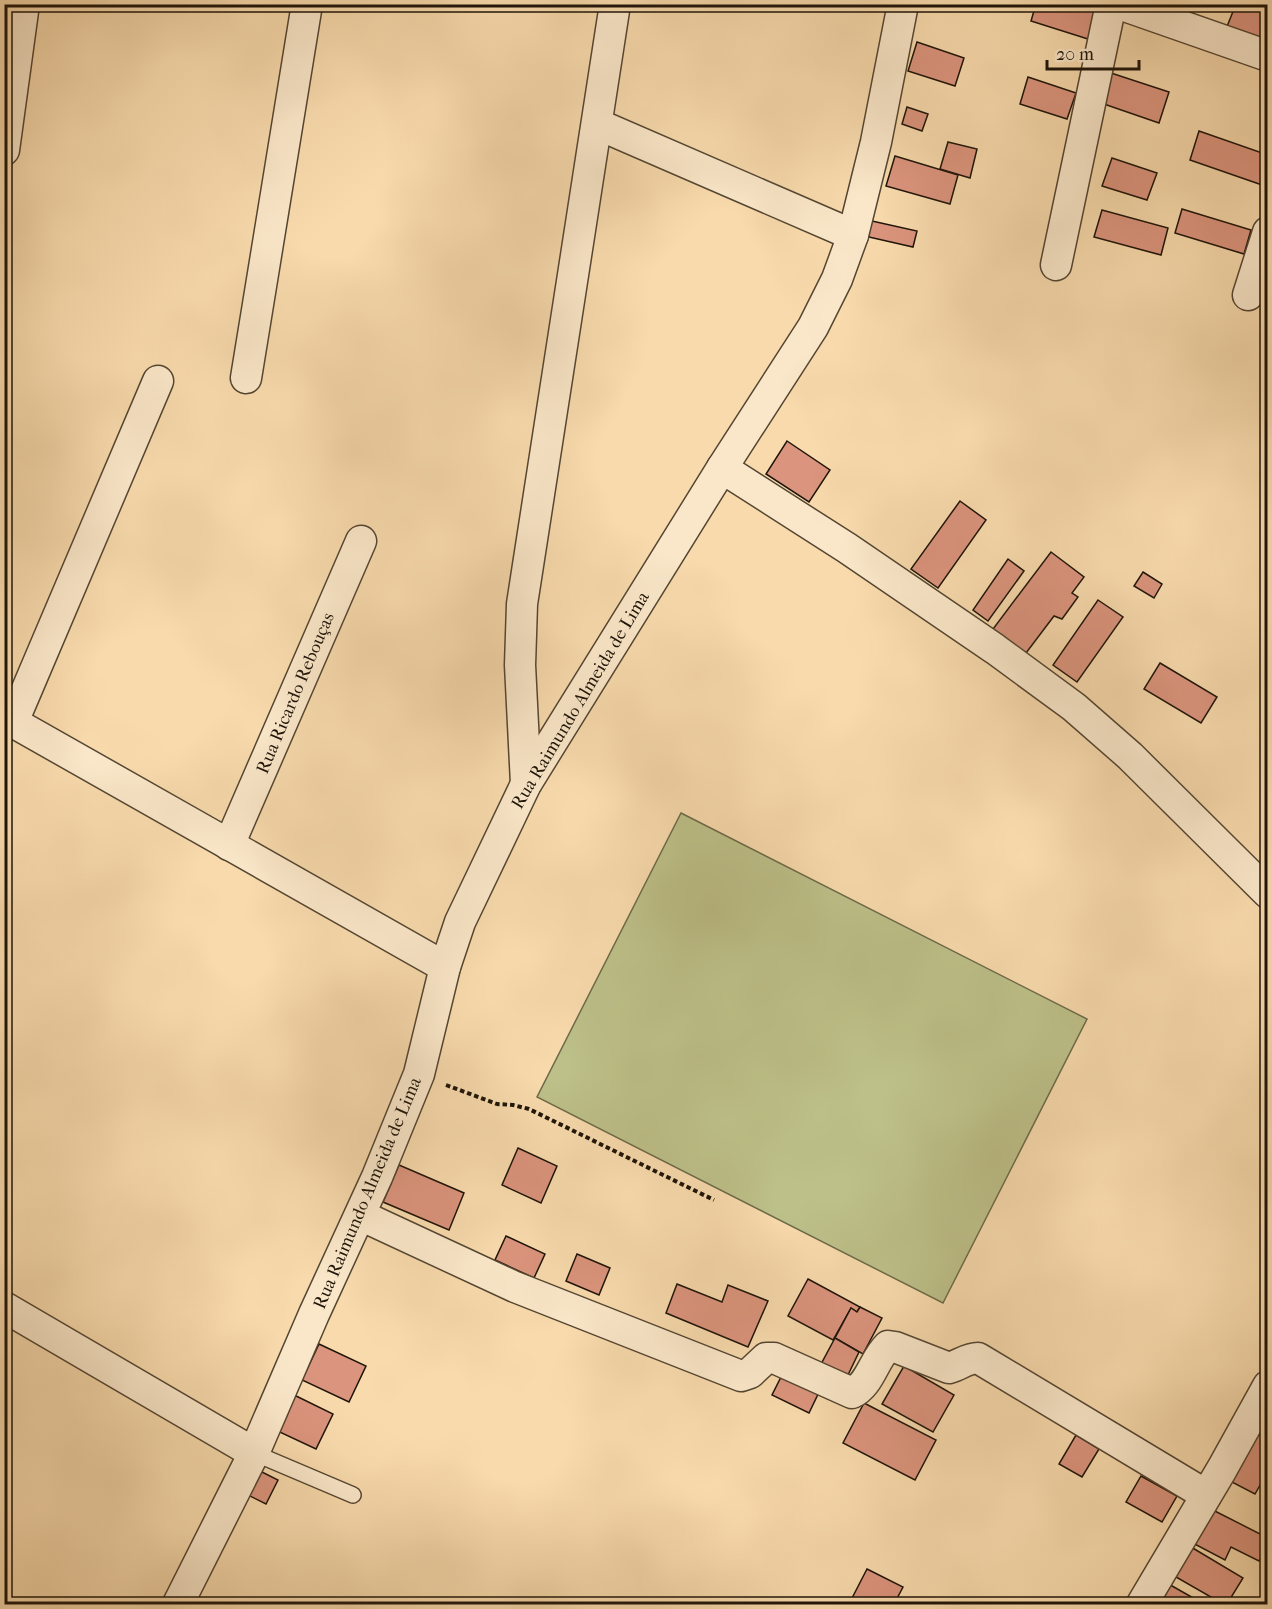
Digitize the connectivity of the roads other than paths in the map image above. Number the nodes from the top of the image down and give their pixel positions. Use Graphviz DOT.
graph roads {
  1 [pos="24,4"];
  2 [pos="307,4"];
  3 [pos="615,4"];
  4 [pos="903,4"];
  5 [pos="1111,4"];
  6 [pos="1119,4"];
  7 [pos="1268,56"];
  8 [pos="597,124"];
  9 [pos="4,150"];
  10 [pos="1268,232"];
  11 [pos="853,235"];
  12 [pos="1056,265"];
  13 [pos="1248,296"];
  14 [pos="246,378"];
  15 [pos="158,381"];
  16 [pos="722,468"];
  17 [pos="361,542"];
  18 [pos="9,719"];
  19 [pos="526,784"];
  20 [pos="229,845"];
  21 [pos="1268,893"];
  22 [pos="445,967"];
  23 [pos="360,1215"];
  24 [pos="4,1307"];
  25 [pos="1268,1386"];
  26 [pos="254,1453"];
  27 [pos="353,1495"];
  28 [pos="1206,1496"];
  29 [pos="178,1605"];
  30 [pos="1142,1605"];
  1 -- 9 [label="street"];
  2 -- 14 [label="street"];
  3 -- 8 [label="street"];
  4 -- 11 [label="street, Rua Raimundo Almeida de Lima"];
  5 -- 12 [label="street"];
  6 -- 7 [label="street"];
  8 -- 11 [label="street"];
  8 -- 19 [label="street"];
  10 -- 13 [label="street"];
  11 -- 16 [label="street, Rua Raimundo Almeida de Lima"];
  15 -- 18 [label="street"];
  16 -- 19 [label="street, Rua Raimundo Almeida de Lima"];
  16 -- 21 [label="street"];
  17 -- 20 [label="street, Rua Ricardo Rebouças"];
  18 -- 20 [label="street"];
  19 -- 22 [label="street, Rua Raimundo Almeida de Lima"];
  20 -- 22 [label="street"];
  22 -- 23 [label="street, Rua Raimundo Almeida de Lima"];
  23 -- 26 [label="street, Rua Raimundo Almeida de Lima"];
  23 -- 28 [label="street"];
  24 -- 26 [label="street"];
  25 -- 28 [label="street"];
  26 -- 27 [label="lane"];
  26 -- 29 [label="street, Rua Raimundo Almeida de Lima"];
  28 -- 30 [label="street"];
}
